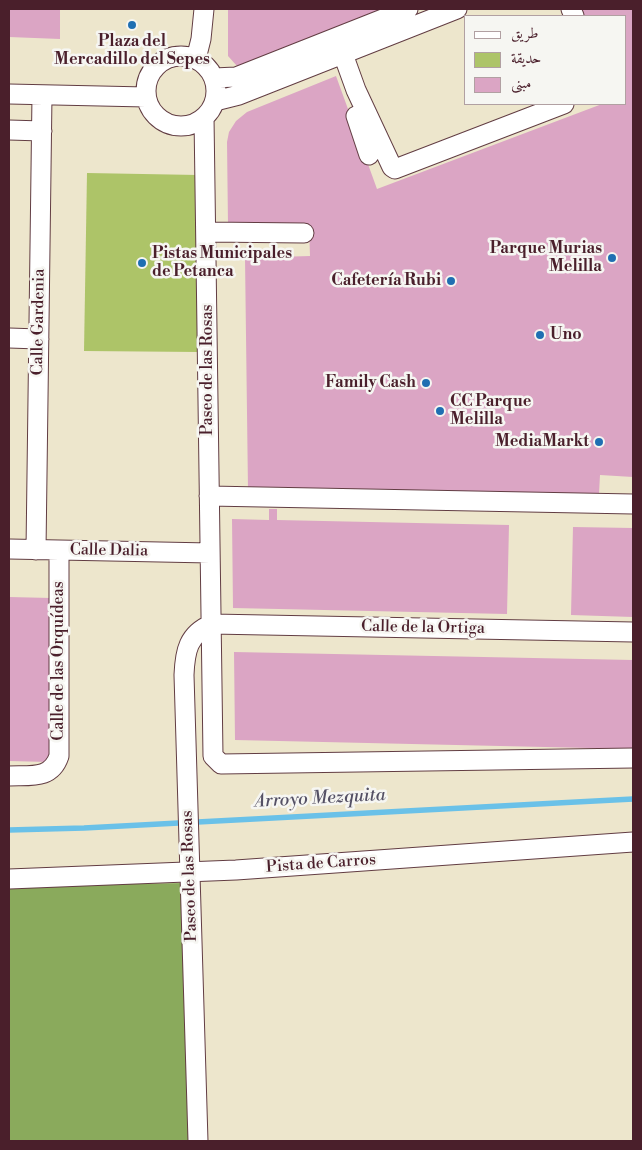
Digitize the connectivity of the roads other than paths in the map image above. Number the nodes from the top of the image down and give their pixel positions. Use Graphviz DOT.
graph roads {
  1 [pos="204,9"];
  2 [pos="408,9"];
  3 [pos="457,9"];
  4 [pos="343,54"];
  5 [pos="196,59"];
  6 [pos="214,78"];
  7 [pos="352,79"];
  8 [pos="9,94"];
  9 [pos="42,95"];
  10 [pos="146,97"];
  11 [pos="215,101"];
  12 [pos="561,105"];
  13 [pos="204,117"];
  14 [pos="9,130"];
  15 [pos="42,131"];
  16 [pos="369,155"];
  17 [pos="207,232"];
  18 [pos="304,233"];
  19 [pos="9,338"];
  20 [pos="39,339"];
  21 [pos="209,496"];
  22 [pos="633,504"];
  23 [pos="9,550"];
  24 [pos="36,550"];
  25 [pos="58,550"];
  26 [pos="210,554"];
  27 [pos="212,624"];
  28 [pos="633,632"];
  29 [pos="633,758"];
  30 [pos="9,776"];
  31 [pos="633,842"];
  32 [pos="189,866"];
  33 [pos="9,879"];
  34 [pos="198,1141"];
  1 -- 5 [label="street"];
  2 -- 6 [label="street"];
  3 -- 4 [label="street"];
  4 -- 7 [label="street"];
  4 -- 11 [label="street"];
  5 -- 6 [label="street"];
  5 -- 10 [label="street"];
  6 -- 11 [label="street"];
  7 -- 12 [label="street"];
  7 -- 16 [label="street"];
  8 -- 9 [label="street"];
  9 -- 10 [label="street"];
  9 -- 15 [label="street, Calle Gardenia"];
  10 -- 13 [label="street"];
  11 -- 13 [label="street"];
  13 -- 17 [label="street, Paseo de las Rosas"];
  14 -- 15 [label="street"];
  15 -- 20 [label="street, Calle Gardenia"];
  17 -- 18 [label="street"];
  17 -- 21 [label="street, Paseo de las Rosas"];
  19 -- 20 [label="street"];
  20 -- 24 [label="street, Calle Gardenia"];
  21 -- 22 [label="street"];
  21 -- 26 [label="street, Paseo de las Rosas"];
  23 -- 24 [label="street, Calle Dalia"];
  24 -- 25 [label="street, Calle Dalia"];
  25 -- 26 [label="street, Calle Dalia"];
  25 -- 30 [label="street, Calle de las Orquídeas"];
  26 -- 27 [label="street, Paseo de las Rosas"];
  27 -- 28 [label="street, Calle de la Ortiga"];
  27 -- 29 [label="street, Paseo de las Rosas"];
  27 -- 32 [label="street, Paseo de las Rosas"];
  31 -- 32 [label="street, Pista de Carros"];
  32 -- 33 [label="street, Pista de Carros"];
  32 -- 34 [label="street, Paseo de las Rosas"];
}
